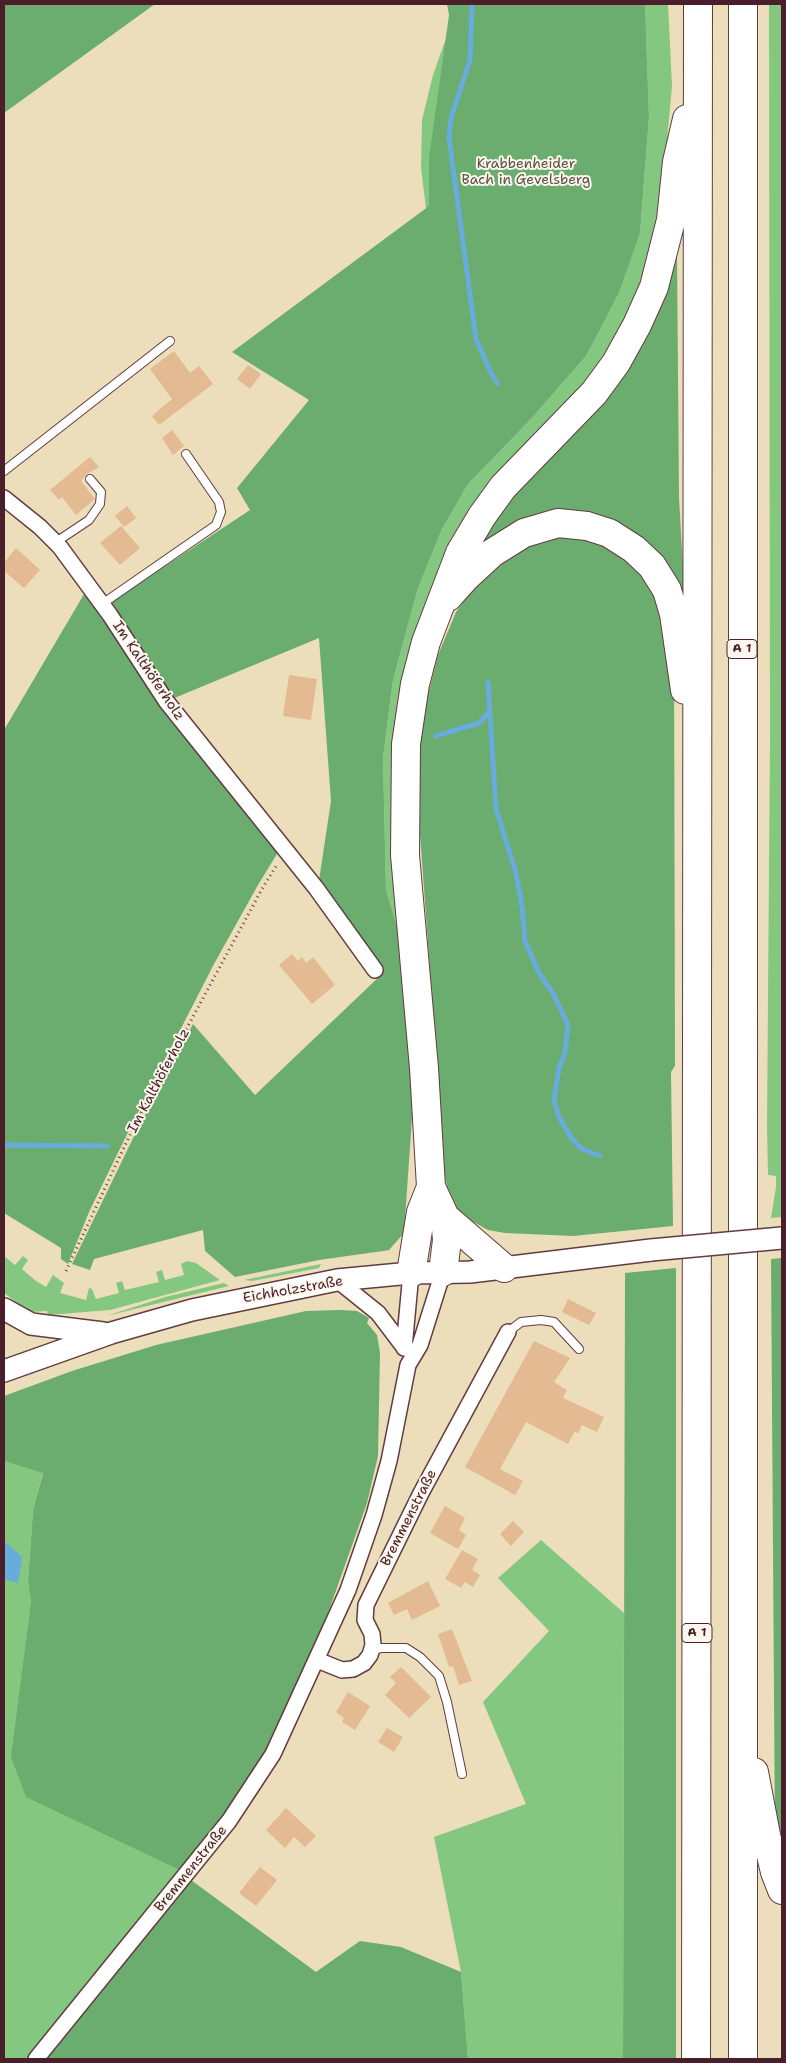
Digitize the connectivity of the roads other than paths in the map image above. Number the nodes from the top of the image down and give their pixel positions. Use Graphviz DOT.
graph roads {
  1 [pos="698,4"];
  2 [pos="743,4"];
  3 [pos="698,71"];
  4 [pos="170,341"];
  5 [pos="186,454"];
  6 [pos="4,472"];
  7 [pos="90,479"];
  8 [pos="4,498"];
  9 [pos="56,542"];
  10 [pos="102,604"];
  11 [pos="440,606"];
  12 [pos="699,772"];
  13 [pos="375,970"];
  14 [pos="431,1187"];
  15 [pos="445,1217"];
  16 [pos="782,1238"];
  17 [pos="504,1268"];
  18 [pos="442,1272"];
  19 [pos="411,1273"];
  20 [pos="337,1280"];
  21 [pos="4,1309"];
  22 [pos="508,1332"];
  23 [pos="111,1333"];
  24 [pos="403,1346"];
  25 [pos="579,1349"];
  26 [pos="408,1365"];
  27 [pos="4,1371"];
  28 [pos="372,1651"];
  29 [pos="317,1660"];
  30 [pos="742,1722"];
  31 [pos="462,1774"];
  32 [pos="782,1890"];
  33 [pos="36,2059"];
  34 [pos="696,2059"];
  35 [pos="742,2059"];
  1 -- 3 [label="highway, A 1"];
  2 -- 30 [label="highway, A 1"];
  3 -- 11 [label="highway"];
  3 -- 12 [label="highway, A 1"];
  4 -- 6 [label="lane"];
  5 -- 10 [label="lane"];
  7 -- 9 [label="lane"];
  8 -- 9 [label="street, Im Kalthöferholz"];
  9 -- 10 [label="street, Im Kalthöferholz"];
  10 -- 13 [label="street, Im Kalthöferholz"];
  11 -- 12 [label="highway"];
  11 -- 14 [label="highway"];
  12 -- 34 [label="highway, A 1"];
  14 -- 15 [label="highway"];
  14 -- 19 [label="highway"];
  15 -- 17 [label="highway"];
  15 -- 18 [label="highway"];
  16 -- 17 [label="main road, Eichholzstraße, bridge"];
  17 -- 18 [label="main road, Eichholzstraße"];
  18 -- 19 [label="main road, Eichholzstraße"];
  18 -- 26 [label="street, Bremmenstraße"];
  19 -- 20 [label="main road, Eichholzstraße"];
  19 -- 24 [label="street, Bremmenstraße"];
  20 -- 23 [label="main road, Eichholzstraße"];
  20 -- 24 [label="street, Bremmenstraße"];
  21 -- 23 [label="main road"];
  22 -- 25 [label="lane"];
  22 -- 28 [label="street, Bremmenstraße"];
  23 -- 27 [label="main road, Eichholzstraße"];
  24 -- 26 [label="street, Bremmenstraße"];
  26 -- 29 [label="street, Bremmenstraße"];
  28 -- 29 [label="street"];
  28 -- 31 [label="lane"];
  29 -- 33 [label="street, Bremmenstraße"];
  30 -- 32 [label="highway"];
  30 -- 35 [label="highway, A 1"];
}
